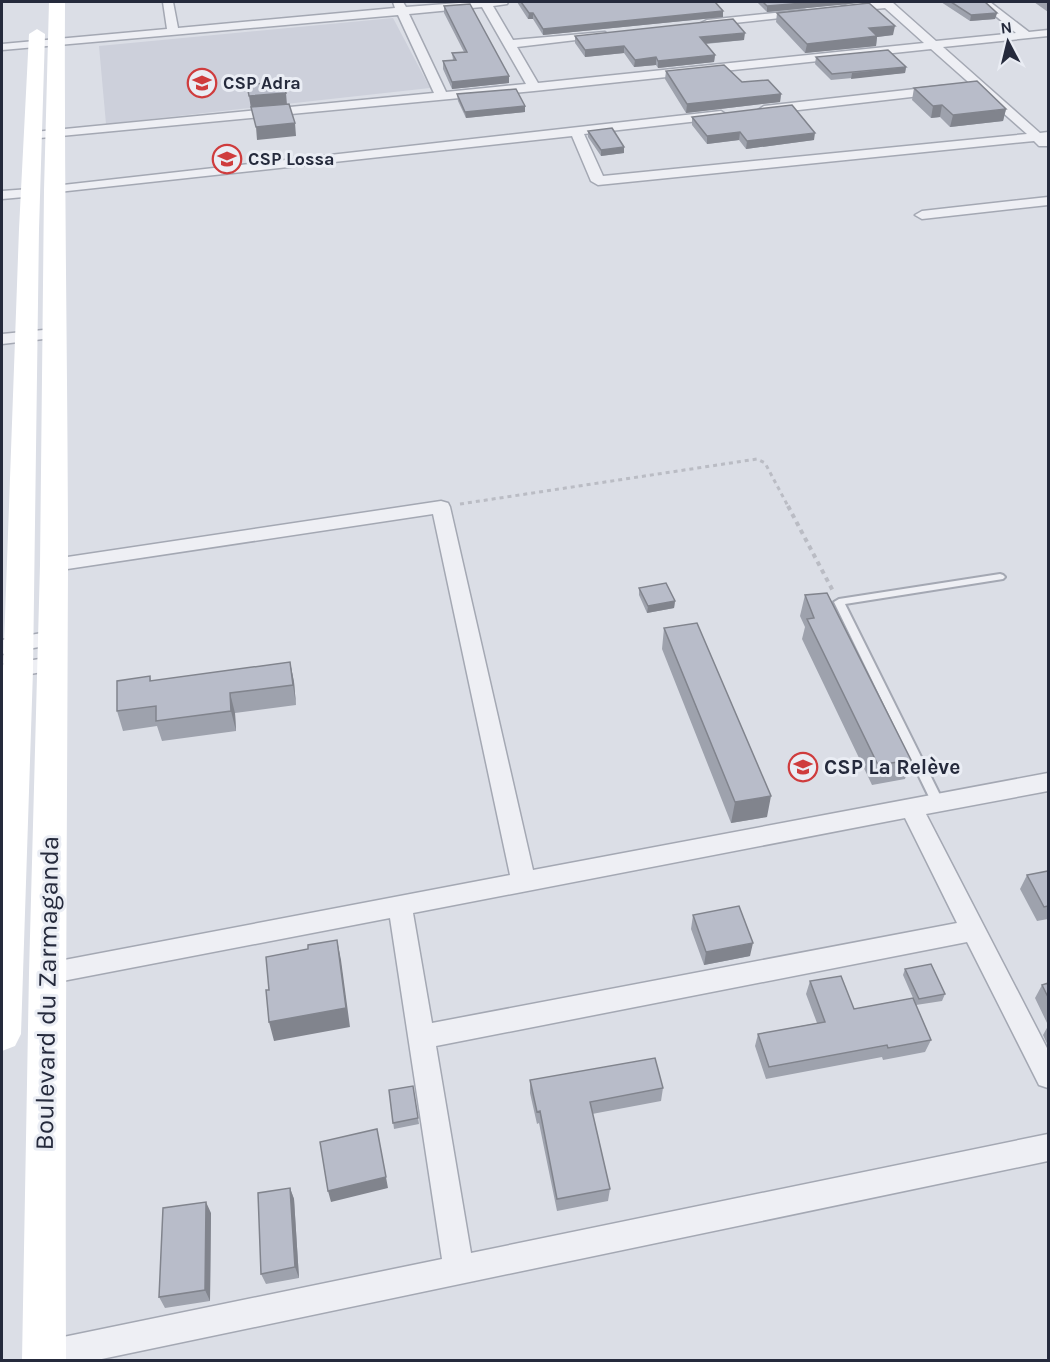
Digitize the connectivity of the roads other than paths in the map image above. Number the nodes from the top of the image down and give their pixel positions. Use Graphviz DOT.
graph roads {
  1 [pos="38,2"];
  2 [pos="57,2"];
  3 [pos="168,2"];
  4 [pos="486,2"];
  5 [pos="503,2"];
  6 [pos="984,2"];
  7 [pos="887,3"];
  8 [pos="401,6"];
  9 [pos="699,24"];
  10 [pos="173,32"];
  11 [pos="616,33"];
  12 [pos="1048,33"];
  13 [pos="1026,35"];
  14 [pos="47,43"];
  15 [pos="510,44"];
  16 [pos="935,45"];
  17 [pos="2,47"];
  18 [pos="980,86"];
  19 [pos="534,87"];
  20 [pos="442,96"];
  21 [pos="754,111"];
  22 [pos="731,114"];
  23 [pos="576,131"];
  24 [pos="45,135"];
  25 [pos="1043,137"];
  26 [pos="1048,148"];
  27 [pos="54,190"];
  28 [pos="30,193"];
  29 [pos="2,195"];
  30 [pos="1048,201"];
  31 [pos="922,215"];
  32 [pos="54,225"];
  33 [pos="29,228"];
  34 [pos="54,333"];
  35 [pos="27,336"];
  36 [pos="2,339"];
  37 [pos="54,565"];
  38 [pos="1000,577"];
  39 [pos="28,651"];
  40 [pos="1048,782"];
  41 [pos="938,803"];
  42 [pos="911,808"];
  43 [pos="524,882"];
  44 [pos="400,906"];
  45 [pos="974,930"];
  46 [pos="46,973"];
  47 [pos="2,1034"];
  48 [pos="421,1037"];
  49 [pos="1048,1076"];
  50 [pos="1048,1148"];
  51 [pos="459,1270"];
  52 [pos="44,1358"];
  1 -- 14 [label="main road"];
  2 -- 14 [label="main road"];
  3 -- 10 [label="street"];
  4 -- 5 [label="street"];
  4 -- 8 [label="street"];
  4 -- 15 [label="street"];
  6 -- 13 [label="street"];
  7 -- 9 [label="street"];
  7 -- 16 [label="street"];
  8 -- 10 [label="street"];
  8 -- 20 [label="street"];
  10 -- 14 [label="street"];
  11 -- 15 [label="street"];
  12 -- 13 [label="street"];
  13 -- 16 [label="street"];
  14 -- 17 [label="street"];
  14 -- 24 [label="main road"];
  15 -- 19 [label="street"];
  16 -- 18 [label="street"];
  16 -- 19 [label="street"];
  18 -- 21 [label="street"];
  18 -- 25 [label="street"];
  19 -- 20 [label="street"];
  20 -- 24 [label="street"];
  22 -- 23 [label="street"];
  23 -- 25 [label="street"];
  23 -- 27 [label="street"];
  24 -- 27 [label="main road"];
  24 -- 28 [label="main road"];
  25 -- 26 [label="street"];
  27 -- 32 [label="main road"];
  28 -- 29 [label="street"];
  28 -- 33 [label="main road"];
  30 -- 31 [label="street"];
  32 -- 33 [label="main road"];
  32 -- 34 [label="main road"];
  33 -- 35 [label="main road"];
  34 -- 35 [label="street"];
  34 -- 37 [label="main road"];
  35 -- 36 [label="street"];
  35 -- 39 [label="main road"];
  37 -- 39 [label="main road"];
  37 -- 43 [label="street"];
  38 -- 41 [label="lane"];
  39 -- 46 [label="main road, Boulevard du Zarmaganda"];
  39 -- 47 [label="main road, Boulevard du Zarmaganda"];
  40 -- 41 [label="street"];
  41 -- 42 [label="street"];
  42 -- 43 [label="street"];
  42 -- 45 [label="street"];
  43 -- 44 [label="street"];
  44 -- 46 [label="street"];
  44 -- 48 [label="street"];
  45 -- 48 [label="street"];
  45 -- 49 [label="street"];
  46 -- 52 [label="main road, Boulevard du Zarmaganda"];
  48 -- 51 [label="street"];
  50 -- 51 [label="street"];
  51 -- 52 [label="street"];
}
